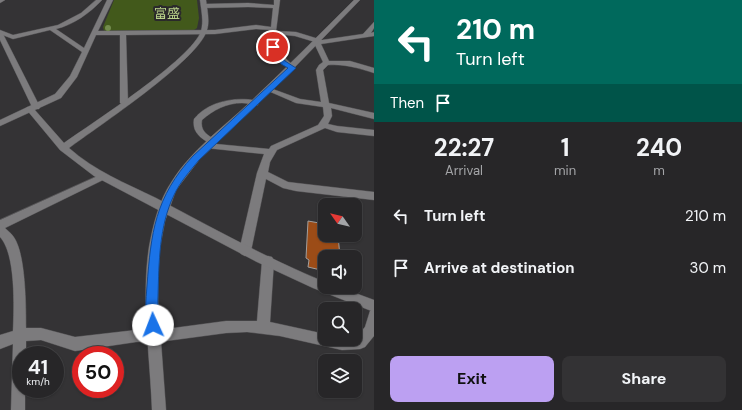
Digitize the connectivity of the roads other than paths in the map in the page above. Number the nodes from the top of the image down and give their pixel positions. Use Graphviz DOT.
graph roads {
  1 [pos="99,0"];
  2 [pos="110,0"];
  3 [pos="277,0"];
  4 [pos="357,0"];
  5 [pos="203,3"];
  6 [pos="277,7"];
  7 [pos="374,24"];
  8 [pos="51,28"];
  9 [pos="272,30"];
  10 [pos="204,32"];
  11 [pos="0,33"];
  12 [pos="123,33"];
  13 [pos="94,34"];
  14 [pos="374,34"];
  15 [pos="365,36"];
  16 [pos="318,42"];
  17 [pos="84,51"];
  18 [pos="327,63"];
  19 [pos="292,68"];
  20 [pos="374,71"];
  21 [pos="270,90"];
  22 [pos="124,103"];
  23 [pos="255,103"];
  24 [pos="326,105"];
  25 [pos="33,108"];
  26 [pos="374,116"];
  27 [pos="0,123"];
  28 [pos="323,125"];
  29 [pos="374,133"];
  30 [pos="211,144"];
  31 [pos="63,148"];
  32 [pos="271,152"];
  33 [pos="262,173"];
  34 [pos="102,177"];
  35 [pos="374,196"];
  36 [pos="164,208"];
  37 [pos="0,225"];
  38 [pos="0,230"];
  39 [pos="245,251"];
  40 [pos="268,261"];
  41 [pos="374,306"];
  42 [pos="374,315"];
  43 [pos="264,328"];
  44 [pos="18,335"];
  45 [pos="153,335"];
  46 [pos="0,342"];
  47 [pos="18,410"];
  48 [pos="159,410"];
  1 -- 8 [label="street"];
  2 -- 13 [label="street"];
  3 -- 6 [label="street"];
  4 -- 16 [label="street"];
  5 -- 6 [label="street"];
  5 -- 10 [label="street"];
  6 -- 9 [label="street"];
  7 -- 15 [label="street"];
  8 -- 11 [label="street"];
  8 -- 17 [label="street"];
  9 -- 10 [label="street"];
  9 -- 16 [label="street"];
  9 -- 19 [label="street"];
  10 -- 12 [label="street"];
  10 -- 22 [label="street"];
  11 -- 25 [label="street"];
  12 -- 13 [label="street"];
  12 -- 22 [label="street"];
  13 -- 17 [label="street"];
  14 -- 15 [label="street"];
  15 -- 16 [label="street"];
  16 -- 18 [label="street"];
  16 -- 19 [label="street"];
  17 -- 25 [label="street"];
  18 -- 20 [label="street"];
  18 -- 24 [label="street"];
  19 -- 21 [label="street"];
  21 -- 23 [label="street"];
  21 -- 24 [label="street"];
  22 -- 31 [label="street"];
  23 -- 30 [label="street"];
  23 -- 30 [label="street"];
  24 -- 26 [label="street"];
  24 -- 28 [label="street"];
  25 -- 27 [label="street"];
  25 -- 31 [label="street"];
  28 -- 29 [label="street"];
  28 -- 32 [label="street"];
  30 -- 32 [label="street"];
  30 -- 36 [label="street"];
  31 -- 34 [label="street"];
  32 -- 33 [label="street"];
  33 -- 35 [label="street"];
  33 -- 39 [label="street"];
  34 -- 36 [label="street"];
  34 -- 37 [label="street"];
  36 -- 39 [label="street"];
  36 -- 45 [label="street"];
  38 -- 44 [label="street"];
  39 -- 40 [label="street"];
  40 -- 41 [label="street"];
  40 -- 43 [label="street"];
  42 -- 43 [label="street"];
  43 -- 45 [label="street"];
  44 -- 45 [label="street"];
  44 -- 46 [label="street"];
  44 -- 47 [label="street"];
  45 -- 48 [label="street"];
}
